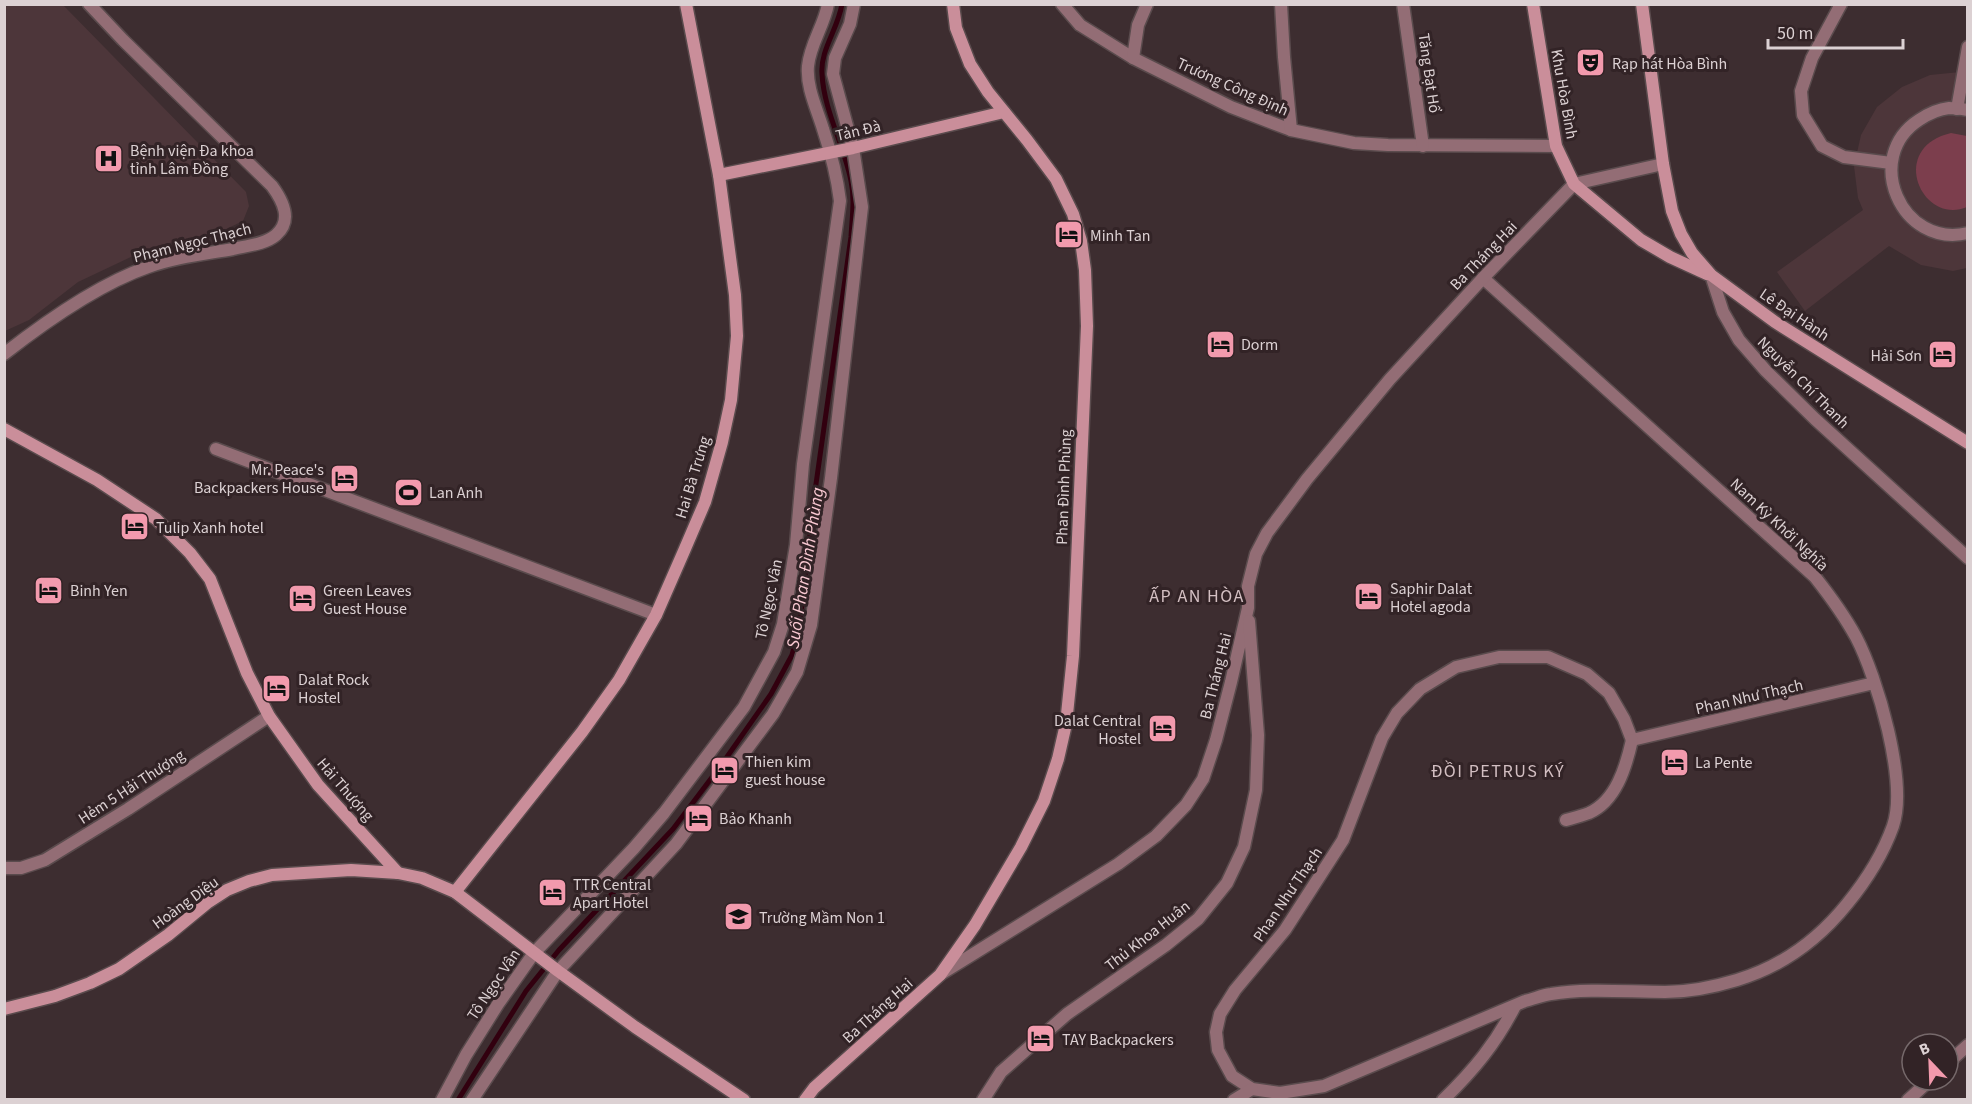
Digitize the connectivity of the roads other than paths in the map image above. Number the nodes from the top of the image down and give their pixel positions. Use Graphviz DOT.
graph roads {
  1 [pos="89,4"];
  2 [pos="686,4"];
  3 [pos="828,4"];
  4 [pos="854,4"];
  5 [pos="953,4"];
  6 [pos="1062,4"];
  7 [pos="1147,4"];
  8 [pos="1281,4"];
  9 [pos="1403,4"];
  10 [pos="1533,4"];
  11 [pos="1642,4"];
  12 [pos="1841,4"];
  13 [pos="1968,47"];
  14 [pos="1132,58"];
  15 [pos="1962,109"];
  16 [pos="1004,112"];
  17 [pos="1291,130"];
  18 [pos="1423,146"];
  19 [pos="1556,146"];
  20 [pos="853,148"];
  21 [pos="831,153"];
  22 [pos="1891,163"];
  23 [pos="1663,164"];
  24 [pos="719,175"];
  25 [pos="1574,184"];
  26 [pos="1968,232"];
  27 [pos="1711,275"];
  28 [pos="1483,278"];
  29 [pos="4,354"];
  30 [pos="4,429"];
  31 [pos="1968,443"];
  32 [pos="216,449"];
  33 [pos="1968,558"];
  34 [pos="1248,608"];
  35 [pos="656,615"];
  36 [pos="1874,683"];
  37 [pos="269,716"];
  38 [pos="1632,740"];
  39 [pos="1566,820"];
  40 [pos="4,868"];
  41 [pos="398,873"];
  42 [pos="455,892"];
  43 [pos="534,953"];
  44 [pos="558,971"];
  45 [pos="940,975"];
  46 [pos="1515,1006"];
  47 [pos="4,1009"];
  48 [pos="1252,1089"];
  49 [pos="442,1100"];
  50 [pos="472,1100"];
  51 [pos="744,1100"];
  52 [pos="805,1100"];
  53 [pos="983,1100"];
  54 [pos="1234,1100"];
  55 [pos="1443,1100"];
  1 -- 29 [label="street, Phạm Ngọc Thạch"];
  2 -- 24 [label="street, Hai Bà Trưng"];
  3 -- 21 [label="street, Tô Ngọc Vân"];
  4 -- 20 [label="street"];
  5 -- 16 [label="street, Phan Đình Phùng"];
  6 -- 14 [label="street, Trương Công Định"];
  7 -- 14 [label="street"];
  8 -- 17 [label="street"];
  9 -- 18 [label="street, Tăng Bạt Hổ"];
  10 -- 19 [label="street, Khu Hòa Bình"];
  11 -- 23 [label="street"];
  12 -- 22 [label="street"];
  13 -- 15 [label="street"];
  14 -- 17 [label="street, Trương Công Định"];
  15 -- 22 [label="street"];
  16 -- 20 [label="street, Tản Đà"];
  16 -- 45 [label="street, Phan Đình Phùng"];
  17 -- 18 [label="street, Trương Công Định"];
  18 -- 19 [label="street, Trương Công Định"];
  19 -- 25 [label="street, Khu Hòa Bình"];
  20 -- 21 [label="street, Tản Đà"];
  20 -- 44 [label="street"];
  21 -- 24 [label="street, Tản Đà"];
  21 -- 43 [label="street, Tô Ngọc Vân"];
  22 -- 26 [label="street"];
  23 -- 25 [label="street"];
  23 -- 27 [label="street, Lê Đại Hành"];
  24 -- 35 [label="street, Hai Bà Trưng"];
  25 -- 27 [label="street"];
  25 -- 28 [label="street, Ba Tháng Hai"];
  27 -- 31 [label="street, Lê Đại Hành"];
  27 -- 33 [label="street, Nguyễn Chí Thanh"];
  28 -- 34 [label="street, Ba Tháng Hai"];
  28 -- 36 [label="street, Nam Kỳ Khởi Nghĩa"];
  30 -- 37 [label="street, Hải Thượng"];
  32 -- 35 [label="street"];
  34 -- 45 [label="street, Ba Tháng Hai"];
  34 -- 53 [label="street, Thủ Khoa Huân"];
  35 -- 42 [label="street, Hai Bà Trưng"];
  36 -- 38 [label="street, Phan Như Thạch"];
  36 -- 46 [label="street, Nam Kỳ Khởi Nghĩa"];
  37 -- 40 [label="street, Hẻm 5 Hải Thượng"];
  37 -- 41 [label="street, Hải Thượng"];
  38 -- 39 [label="street"];
  38 -- 48 [label="street, Phan Như Thạch"];
  41 -- 42 [label="street"];
  41 -- 47 [label="street, Hoàng Diệu"];
  42 -- 43 [label="street"];
  43 -- 44 [label="street"];
  43 -- 49 [label="street, Tô Ngọc Vân"];
  44 -- 50 [label="street"];
  44 -- 51 [label="street"];
  45 -- 52 [label="street, Ba Tháng Hai"];
  46 -- 48 [label="street"];
  46 -- 55 [label="street"];
  48 -- 54 [label="street"];
}
